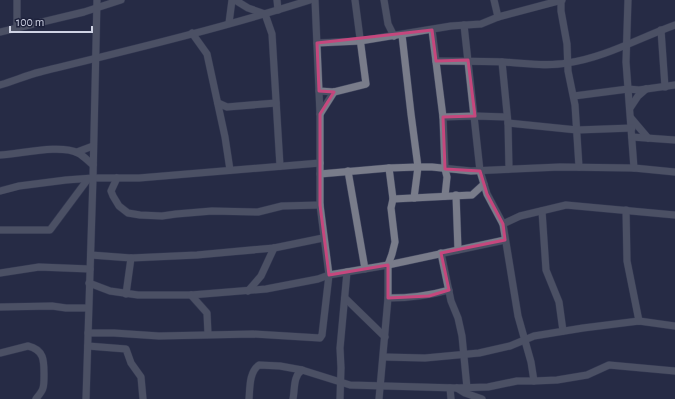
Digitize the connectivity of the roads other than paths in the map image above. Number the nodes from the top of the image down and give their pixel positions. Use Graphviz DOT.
graph roads {
  1 [pos="18,0"];
  2 [pos="122,0"];
  3 [pos="232,0"];
  4 [pos="236,0"];
  5 [pos="277,0"];
  6 [pos="310,0"];
  7 [pos="315,0"];
  8 [pos="355,0"];
  9 [pos="384,0"];
  10 [pos="494,0"];
  11 [pos="561,0"];
  12 [pos="628,0"];
  13 [pos="97,4"];
  14 [pos="278,10"];
  15 [pos="265,14"];
  16 [pos="498,17"];
  17 [pos="229,23"];
  18 [pos="675,25"];
  19 [pos="464,26"];
  20 [pos="18,28"];
  21 [pos="432,30"];
  22 [pos="661,30"];
  23 [pos="0,32"];
  24 [pos="192,33"];
  25 [pos="402,34"];
  26 [pos="394,36"];
  27 [pos="360,41"];
  28 [pos="317,43"];
  29 [pos="626,44"];
  30 [pos="95,59"];
  31 [pos="468,60"];
  32 [pos="436,61"];
  33 [pos="502,62"];
  34 [pos="567,64"];
  35 [pos="0,84"];
  36 [pos="675,86"];
  37 [pos="665,87"];
  38 [pos="628,89"];
  39 [pos="646,89"];
  40 [pos="319,91"];
  41 [pos="334,92"];
  42 [pos="574,96"];
  43 [pos="218,103"];
  44 [pos="276,103"];
  45 [pos="630,108"];
  46 [pos="320,114"];
  47 [pos="475,116"];
  48 [pos="443,117"];
  49 [pos="631,118"];
  50 [pos="507,120"];
  51 [pos="632,128"];
  52 [pos="577,130"];
  53 [pos="632,137"];
  54 [pos="648,138"];
  55 [pos="675,140"];
  56 [pos="93,146"];
  57 [pos="77,152"];
  58 [pos="0,155"];
  59 [pos="320,162"];
  60 [pos="93,165"];
  61 [pos="280,166"];
  62 [pos="418,167"];
  63 [pos="579,167"];
  64 [pos="389,168"];
  65 [pos="634,168"];
  66 [pos="445,169"];
  67 [pos="509,169"];
  68 [pos="230,170"];
  69 [pos="480,171"];
  70 [pos="348,172"];
  71 [pos="675,172"];
  72 [pos="320,174"];
  73 [pos="91,178"];
  74 [pos="117,178"];
  75 [pos="484,184"];
  76 [pos="0,191"];
  77 [pos="456,195"];
  78 [pos="445,196"];
  79 [pos="414,198"];
  80 [pos="393,199"];
  81 [pos="320,205"];
  82 [pos="626,210"];
  83 [pos="542,211"];
  84 [pos="675,215"];
  85 [pos="503,224"];
  86 [pos="0,230"];
  87 [pos="323,238"];
  88 [pos="505,240"];
  89 [pos="274,248"];
  90 [pos="458,250"];
  91 [pos="441,253"];
  92 [pos="91,255"];
  93 [pos="131,258"];
  94 [pos="388,265"];
  95 [pos="90,269"];
  96 [pos="365,269"];
  97 [pos="348,272"];
  98 [pos="0,274"];
  99 [pos="329,275"];
  100 [pos="89,283"];
  101 [pos="449,290"];
  102 [pos="248,291"];
  103 [pos="126,294"];
  104 [pos="191,295"];
  105 [pos="345,298"];
  106 [pos="388,298"];
  107 [pos="0,307"];
  108 [pos="88,308"];
  109 [pos="638,321"];
  110 [pos="675,326"];
  111 [pos="563,331"];
  112 [pos="88,333"];
  113 [pos="208,334"];
  114 [pos="385,337"];
  115 [pos="524,339"];
  116 [pos="88,346"];
  117 [pos="0,353"];
  118 [pos="464,355"];
  119 [pos="384,357"];
  120 [pos="341,368"];
  121 [pos="302,370"];
  122 [pos="675,371"];
  123 [pos="326,377"];
  124 [pos="534,381"];
  125 [pos="341,383"];
  126 [pos="381,386"];
  127 [pos="453,388"];
  128 [pos="467,388"];
  129 [pos="36,399"];
  130 [pos="86,399"];
  131 [pos="143,399"];
  132 [pos="249,399"];
  133 [pos="293,399"];
  134 [pos="340,399"];
  135 [pos="379,399"];
  136 [pos="451,399"];
  137 [pos="482,399"];
  1 -- 20 [label="street"];
  2 -- 13 [label="street"];
  3 -- 17 [label="street"];
  4 -- 15 [label="street"];
  5 -- 14 [label="street"];
  6 -- 14 [label="street"];
  7 -- 28 [label="street"];
  8 -- 27 [label="street"];
  9 -- 26 [label="street"];
  10 -- 16 [label="street"];
  11 -- 16 [label="street"];
  11 -- 34 [label="street"];
  12 -- 29 [label="street"];
  13 -- 20 [label="street"];
  13 -- 30 [label="street"];
  14 -- 15 [label="street"];
  15 -- 17 [label="street"];
  15 -- 44 [label="street"];
  16 -- 19 [label="street"];
  17 -- 24 [label="street"];
  18 -- 22 [label="street"];
  19 -- 21 [label="street"];
  19 -- 31 [label="street"];
  20 -- 23 [label="street"];
  21 -- 25 [label="street"];
  21 -- 32 [label="street"];
  22 -- 29 [label="street"];
  22 -- 37 [label="street"];
  24 -- 30 [label="street"];
  24 -- 43 [label="street"];
  25 -- 26 [label="street"];
  25 -- 62 [label="street"];
  26 -- 27 [label="street"];
  27 -- 28 [label="street"];
  27 -- 41 [label="street"];
  28 -- 40 [label="street"];
  29 -- 34 [label="street"];
  29 -- 38 [label="street"];
  30 -- 35 [label="street"];
  30 -- 56 [label="street"];
  31 -- 32 [label="street"];
  31 -- 33 [label="street"];
  31 -- 47 [label="street"];
  32 -- 48 [label="street"];
  33 -- 34 [label="street"];
  33 -- 50 [label="street"];
  34 -- 42 [label="street"];
  36 -- 37 [label="street"];
  37 -- 39 [label="street"];
  38 -- 39 [label="street"];
  38 -- 42 [label="street"];
  38 -- 45 [label="street"];
  39 -- 45 [label="street"];
  40 -- 41 [label="street"];
  40 -- 46 [label="street"];
  41 -- 46 [label="street"];
  42 -- 52 [label="street"];
  43 -- 44 [label="street"];
  43 -- 68 [label="street"];
  44 -- 61 [label="street"];
  45 -- 49 [label="street"];
  46 -- 59 [label="street"];
  47 -- 48 [label="street"];
  47 -- 50 [label="street"];
  47 -- 69 [label="street"];
  48 -- 66 [label="street"];
  49 -- 51 [label="street"];
  49 -- 54 [label="street"];
  50 -- 52 [label="street"];
  50 -- 67 [label="street"];
  51 -- 52 [label="street"];
  51 -- 53 [label="street"];
  52 -- 63 [label="street"];
  53 -- 54 [label="street"];
  53 -- 65 [label="street"];
  54 -- 55 [label="street"];
  56 -- 57 [label="street"];
  56 -- 60 [label="street"];
  57 -- 58 [label="street"];
  57 -- 60 [label="street"];
  59 -- 61 [label="street"];
  59 -- 72 [label="street"];
  60 -- 73 [label="street"];
  61 -- 68 [label="street"];
  62 -- 64 [label="street"];
  62 -- 66 [label="street"];
  62 -- 79 [label="street"];
  63 -- 65 [label="street"];
  63 -- 67 [label="street"];
  64 -- 70 [label="street"];
  64 -- 80 [label="street"];
  65 -- 71 [label="street"];
  66 -- 69 [label="street"];
  66 -- 78 [label="street"];
  67 -- 69 [label="street"];
  68 -- 74 [label="street"];
  69 -- 75 [label="street"];
  70 -- 72 [label="street"];
  70 -- 96 [label="street"];
  72 -- 81 [label="street"];
  73 -- 74 [label="street"];
  73 -- 76 [label="street"];
  73 -- 86 [label="street"];
  73 -- 92 [label="street"];
  74 -- 81 [label="street"];
  75 -- 77 [label="street"];
  75 -- 85 [label="street"];
  77 -- 78 [label="street"];
  77 -- 90 [label="street"];
  78 -- 79 [label="street"];
  79 -- 80 [label="street"];
  80 -- 94 [label="street"];
  81 -- 87 [label="street"];
  82 -- 83 [label="street"];
  82 -- 84 [label="street"];
  82 -- 109 [label="street"];
  83 -- 85 [label="street"];
  83 -- 111 [label="street"];
  85 -- 88 [label="street"];
  87 -- 89 [label="street"];
  87 -- 99 [label="street"];
  88 -- 90 [label="street"];
  88 -- 115 [label="street"];
  89 -- 93 [label="street"];
  89 -- 102 [label="street"];
  90 -- 91 [label="street"];
  91 -- 94 [label="street"];
  91 -- 101 [label="street"];
  92 -- 93 [label="street"];
  92 -- 95 [label="street"];
  93 -- 103 [label="street"];
  94 -- 96 [label="street"];
  94 -- 106 [label="street"];
  95 -- 98 [label="street"];
  95 -- 100 [label="street"];
  96 -- 97 [label="street"];
  97 -- 99 [label="street"];
  97 -- 105 [label="street"];
  99 -- 102 [label="street"];
  99 -- 113 [label="street"];
  100 -- 103 [label="street"];
  100 -- 108 [label="street"];
  101 -- 106 [label="street"];
  101 -- 118 [label="street"];
  102 -- 104 [label="street"];
  103 -- 104 [label="street"];
  104 -- 113 [label="street"];
  105 -- 114 [label="street"];
  105 -- 120 [label="street"];
  106 -- 114 [label="street"];
  107 -- 108 [label="street"];
  108 -- 112 [label="street"];
  109 -- 110 [label="street"];
  109 -- 111 [label="street"];
  111 -- 115 [label="street"];
  112 -- 113 [label="street"];
  112 -- 116 [label="street"];
  114 -- 119 [label="street"];
  115 -- 118 [label="street"];
  115 -- 124 [label="street"];
  116 -- 130 [label="street"];
  116 -- 131 [label="street"];
  117 -- 129 [label="street"];
  118 -- 119 [label="street"];
  118 -- 128 [label="street"];
  119 -- 126 [label="street"];
  120 -- 123 [label="street"];
  120 -- 125 [label="street"];
  121 -- 123 [label="street"];
  121 -- 132 [label="street"];
  121 -- 133 [label="street"];
  122 -- 124 [label="street"];
  123 -- 125 [label="street"];
  124 -- 128 [label="street"];
  125 -- 126 [label="street"];
  125 -- 134 [label="street"];
  126 -- 127 [label="street"];
  126 -- 135 [label="street"];
  127 -- 128 [label="street"];
  127 -- 136 [label="street"];
  127 -- 137 [label="street"];
}
